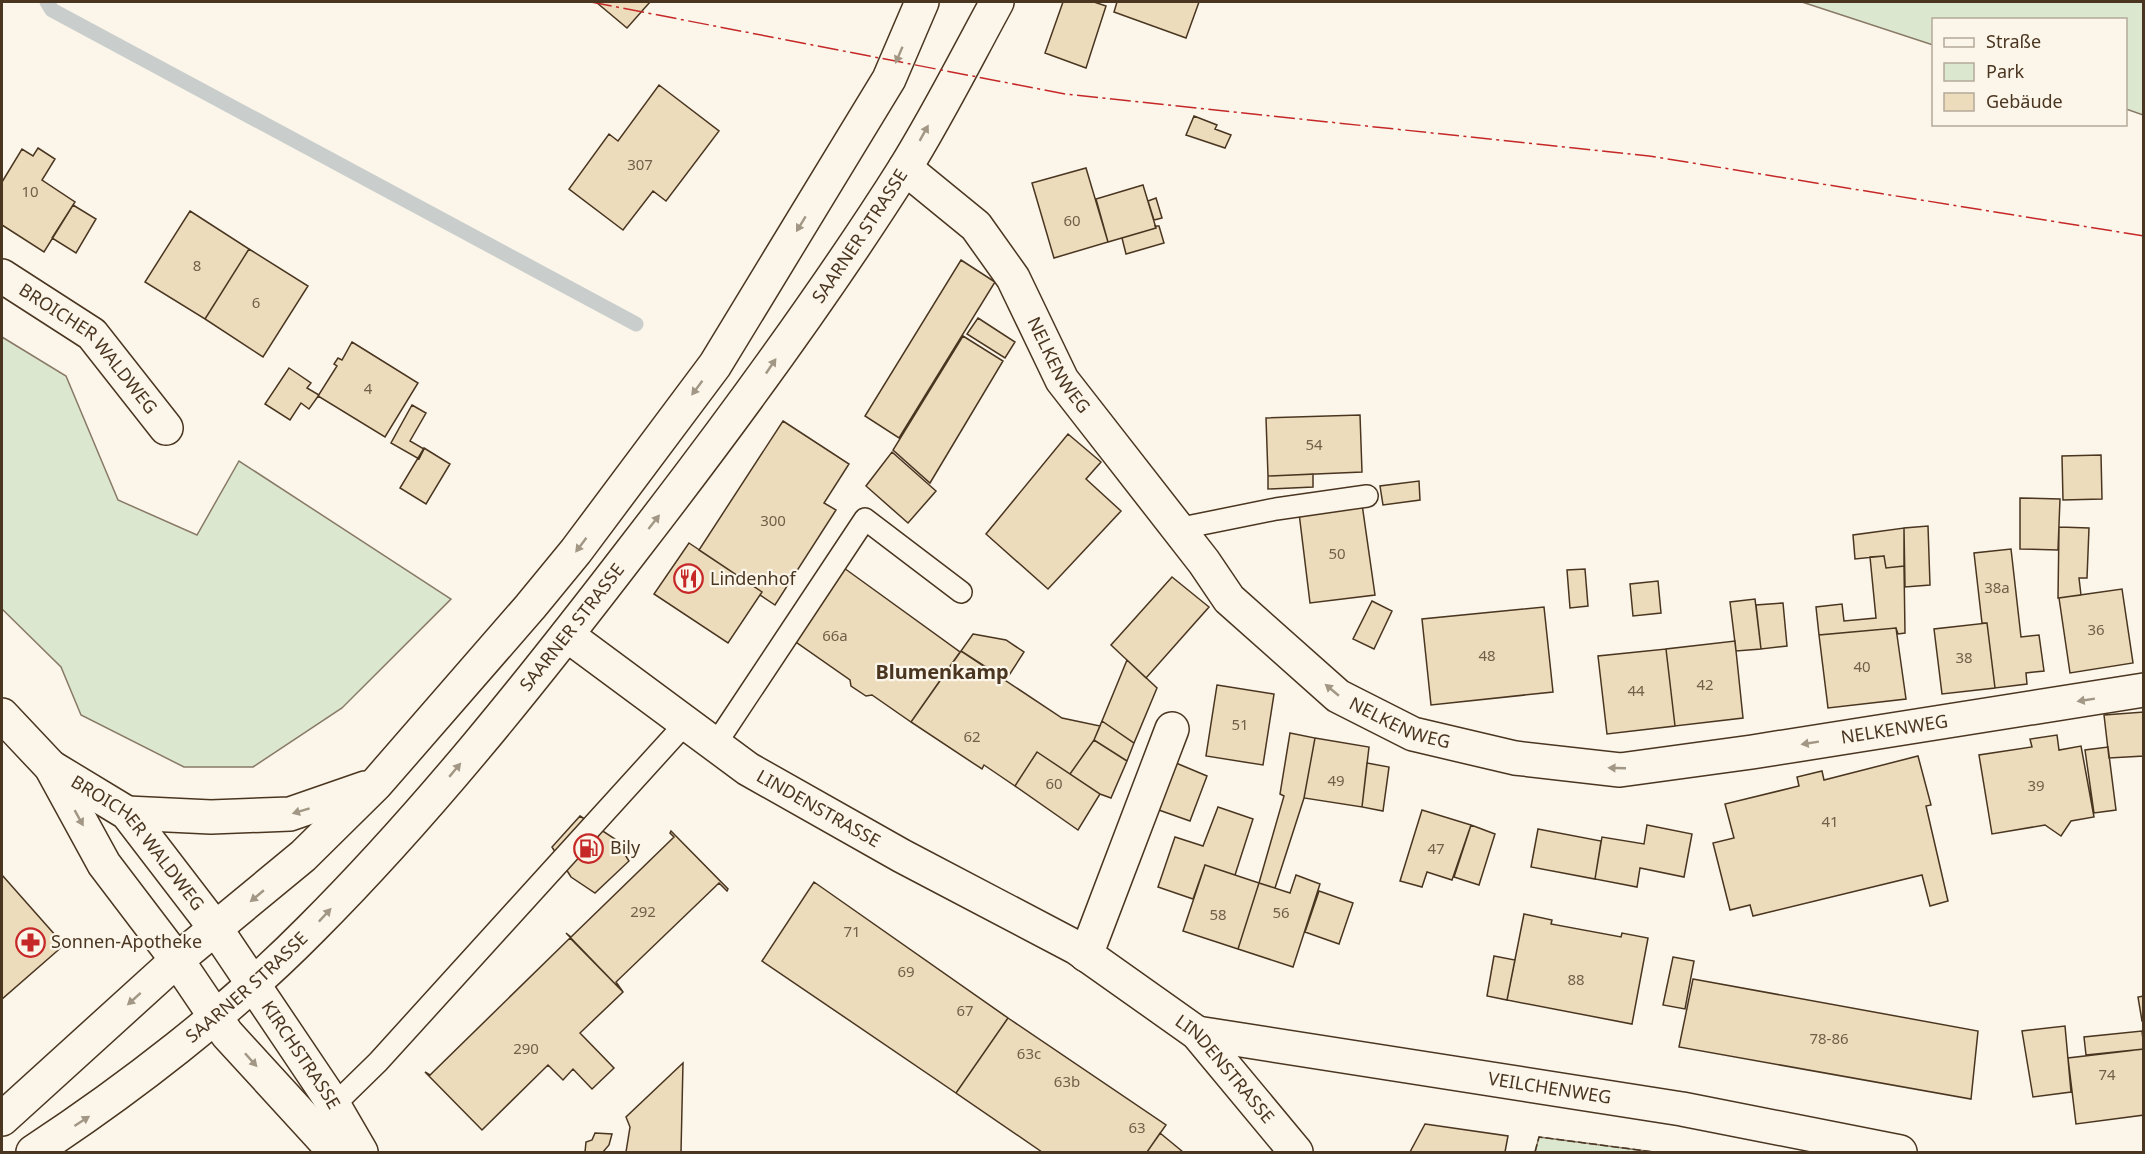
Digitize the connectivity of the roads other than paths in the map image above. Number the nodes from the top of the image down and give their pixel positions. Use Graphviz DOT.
graph roads {
  1 [pos="922,2"];
  2 [pos="997,2"];
  3 [pos="905,168"];
  4 [pos="2,276"];
  5 [pos="166,428"];
  6 [pos="1367,496"];
  7 [pos="1177,529"];
  8 [pos="961,592"];
  9 [pos="567,635"];
  10 [pos="2144,690"];
  11 [pos="2,715"];
  12 [pos="686,724"];
  13 [pos="1172,729"];
  14 [pos="715,745"];
  15 [pos="51,767"];
  16 [pos="375,784"];
  17 [pos="127,813"];
  18 [pos="216,929"];
  19 [pos="1086,955"];
  20 [pos="177,960"];
  21 [pos="253,985"];
  22 [pos="214,1016"];
  23 [pos="1197,1033"];
  24 [pos="334,1105"];
  25 [pos="2,1119"];
  26 [pos="33,1152"];
  27 [pos="335,1152"];
  28 [pos="361,1152"];
  29 [pos="1296,1152"];
  30 [pos="1900,1152"];
  1 -- 16 [label="street, one-way"];
  3 -- 2 [label="street, SAARNER STRASSE, one-way"];
  3 -- 7 [label="street, NELKENWEG"];
  9 -- 3 [label="street, SAARNER STRASSE, one-way"];
  4 -- 5 [label="street, BROICHER WALDWEG"];
  6 -- 7 [label="lane"];
  10 -- 7 [label="street, NELKENWEG, one-way"];
  8 -- 14 [label="lane"];
  9 -- 12 [label="street, LINDENSTRASSE"];
  21 -- 9 [label="street, SAARNER STRASSE, one-way"];
  11 -- 15 [label="street, BROICHER WALDWEG"];
  12 -- 14 [label="street, LINDENSTRASSE"];
  12 -- 24 [label="lane"];
  13 -- 19 [label="street"];
  14 -- 19 [label="street, LINDENSTRASSE"];
  15 -- 17 [label="street, BROICHER WALDWEG"];
  15 -- 20 [label="street, BROICHER WALDWEG, one-way"];
  16 -- 17 [label="street, one-way"];
  16 -- 18 [label="street, one-way"];
  17 -- 18 [label="street, BROICHER WALDWEG"];
  18 -- 20 [label="street"];
  18 -- 21 [label="street, KIRCHSTRASSE"];
  19 -- 23 [label="street, LINDENSTRASSE"];
  20 -- 22 [label="street, KIRCHSTRASSE"];
  20 -- 25 [label="street, one-way"];
  21 -- 22 [label="street, SAARNER STRASSE"];
  21 -- 24 [label="street, KIRCHSTRASSE"];
  26 -- 22 [label="street, SAARNER STRASSE, one-way"];
  22 -- 27 [label="street, KIRCHSTRASSE, one-way"];
  23 -- 29 [label="street, LINDENSTRASSE"];
  23 -- 30 [label="street, VEILCHENWEG"];
  24 -- 28 [label="street, KIRCHSTRASSE"];
}
